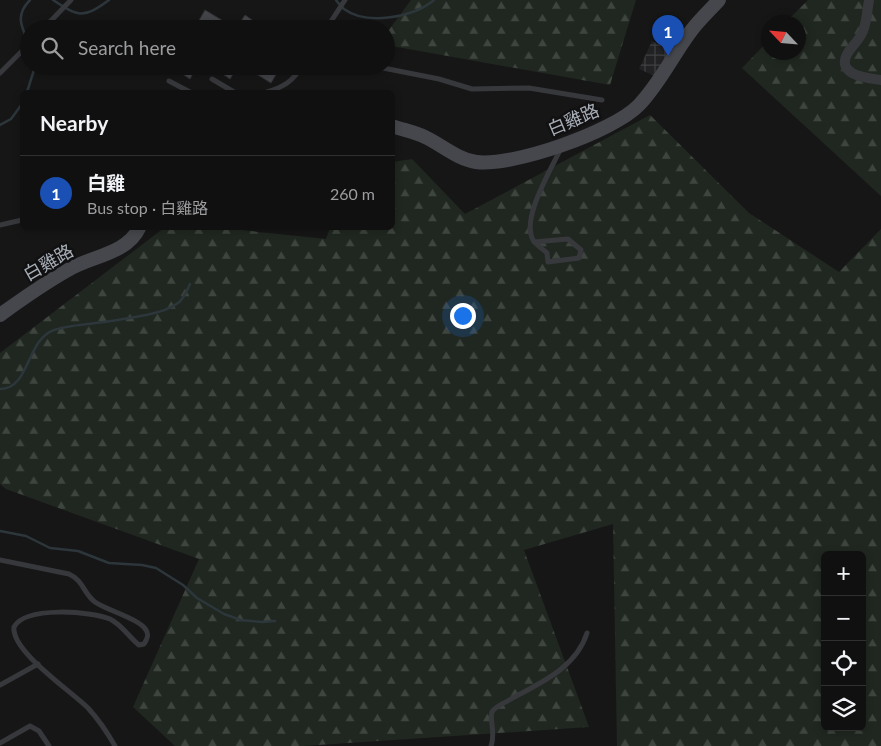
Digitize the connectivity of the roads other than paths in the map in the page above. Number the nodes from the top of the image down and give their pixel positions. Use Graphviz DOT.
graph roads {
  1 [pos="71,0"];
  2 [pos="345,0"];
  3 [pos="719,0"];
  4 [pos="869,0"];
  5 [pos="52,20"];
  6 [pos="332,20"];
  7 [pos="20,53"];
  8 [pos="395,70"];
  9 [pos="0,73"];
  10 [pos="295,75"];
  11 [pos="212,79"];
  12 [pos="881,80"];
  13 [pos="169,81"];
  14 [pos="186,90"];
  15 [pos="231,90"];
  16 [pos="274,90"];
  17 [pos="602,100"];
  18 [pos="395,127"];
  19 [pos="563,146"];
  20 [pos="20,220"];
  21 [pos="0,225"];
  22 [pos="138,230"];
  23 [pos="534,242"];
  24 [pos="0,314"];
  25 [pos="0,560"];
  26 [pos="586,633"];
  27 [pos="38,664"];
  28 [pos="0,685"];
  29 [pos="0,743"];
  30 [pos="49,746"];
  31 [pos="115,746"];
  32 [pos="491,746"];
  1 -- 5 [label="lane"];
  2 -- 6 [label="lane"];
  3 -- 19 [label="street, 白雞路"];
  4 -- 12 [label="street"];
  7 -- 9 [label="lane"];
  8 -- 17 [label="lane"];
  10 -- 16 [label="lane"];
  11 -- 15 [label="lane"];
  13 -- 14 [label="lane"];
  18 -- 19 [label="street, 白雞路"];
  19 -- 23 [label="lane"];
  20 -- 21 [label="lane"];
  22 -- 24 [label="street, 白雞路"];
  23 -- 23 [label="lane"];
  25 -- 27 [label="lane"];
  26 -- 32 [label="lane"];
  27 -- 28 [label="lane"];
  27 -- 31 [label="lane"];
  29 -- 30 [label="lane"];
}
